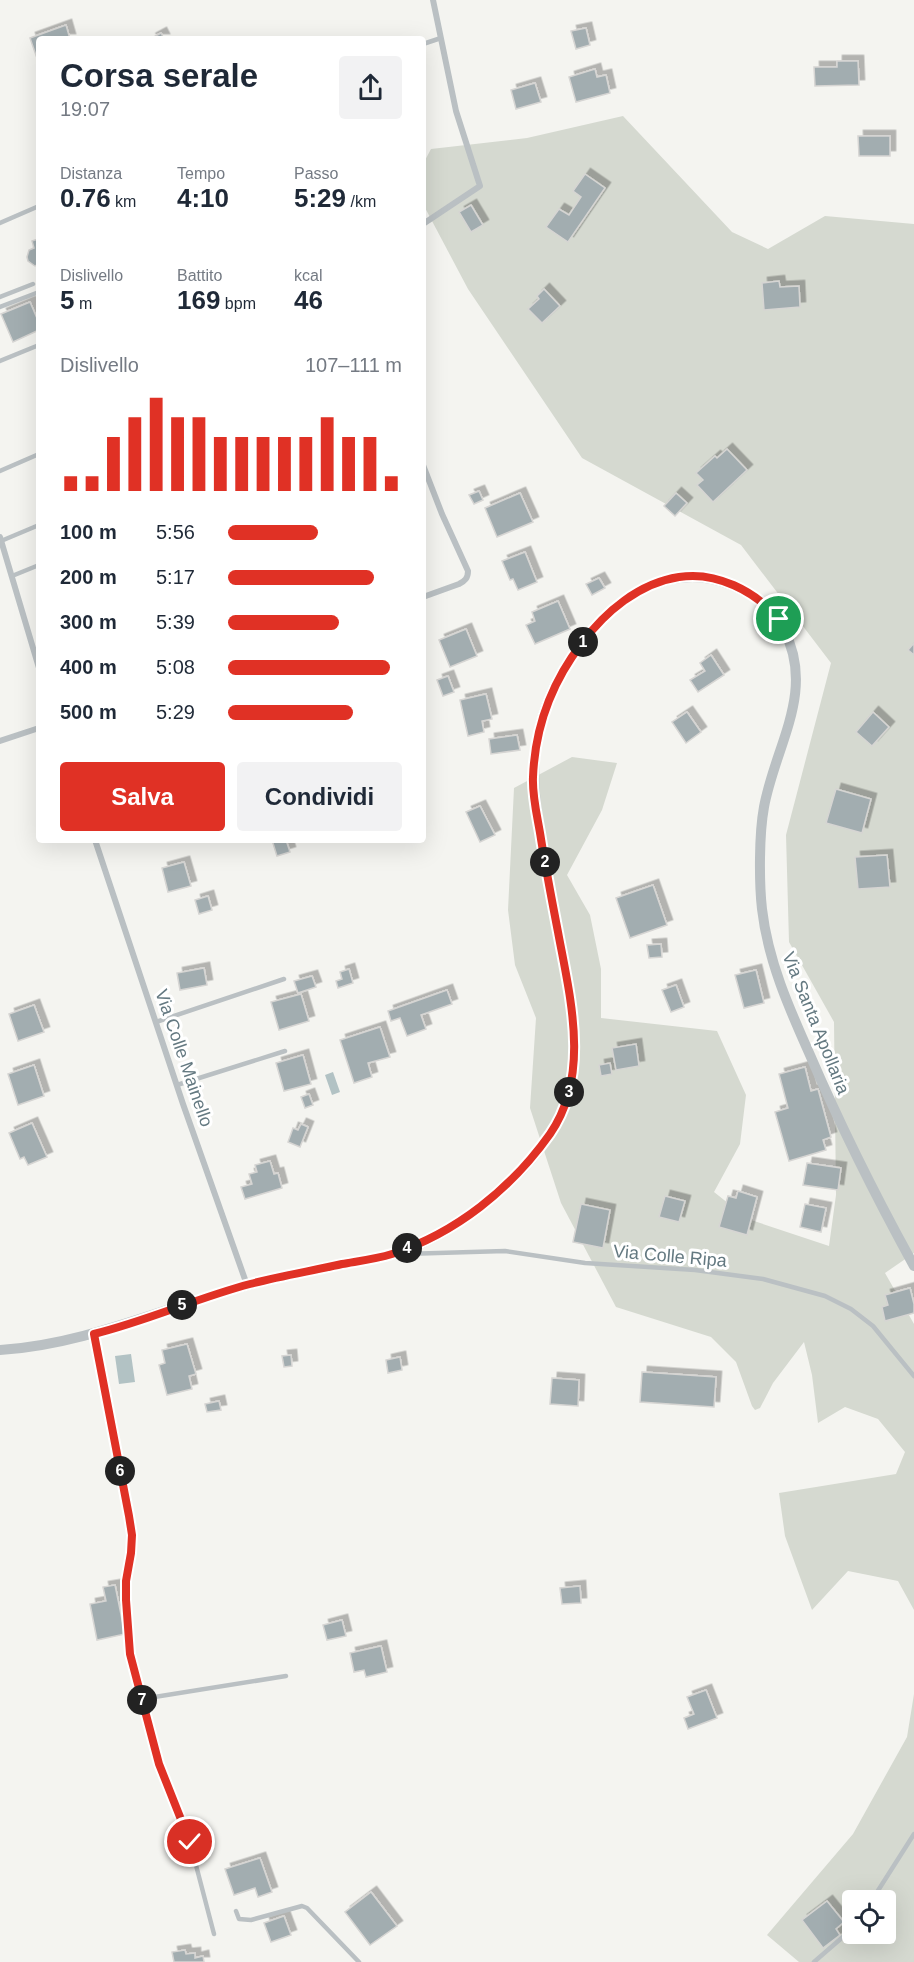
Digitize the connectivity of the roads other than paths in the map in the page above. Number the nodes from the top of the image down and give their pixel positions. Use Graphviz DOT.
graph roads {
  1 [pos="433,0"];
  2 [pos="441,38"];
  3 [pos="426,43"];
  4 [pos="36,207"];
  5 [pos="0,223"];
  6 [pos="426,223"];
  7 [pos="33,284"];
  8 [pos="36,293"];
  9 [pos="0,297"];
  10 [pos="0,307"];
  11 [pos="36,346"];
  12 [pos="0,361"];
  13 [pos="36,455"];
  14 [pos="0,471"];
  15 [pos="426,473"];
  16 [pos="36,526"];
  17 [pos="1,539"];
  18 [pos="3,561"];
  19 [pos="36,567"];
  20 [pos="12,576"];
  21 [pos="426,596"];
  22 [pos="36,658"];
  23 [pos="36,729"];
  24 [pos="0,741"];
  25 [pos="96,843"];
  26 [pos="284,979"];
  27 [pos="156,1022"];
  28 [pos="285,1051"];
  29 [pos="177,1085"];
  30 [pos="389,1255"];
  31 [pos="914,1266"];
  32 [pos="247,1285"];
  33 [pos="94,1334"];
  34 [pos="0,1350"];
  35 [pos="914,1376"];
  36 [pos="286,1676"];
  37 [pos="142,1699"];
  38 [pos="914,1834"];
  39 [pos="878,1890"];
  40 [pos="236,1911"];
  41 [pos="214,1934"];
  42 [pos="842,1938"];
  43 [pos="359,1962"];
  44 [pos="814,1962"];
  1 -- 2 [label="street"];
  2 -- 3 [label="lane"];
  2 -- 6 [label="street"];
  4 -- 5 [label="lane"];
  7 -- 9 [label="lane"];
  8 -- 10 [label="lane"];
  11 -- 12 [label="lane"];
  13 -- 14 [label="lane"];
  15 -- 21 [label="street"];
  16 -- 17 [label="lane"];
  17 -- 18 [label="street"];
  18 -- 20 [label="street"];
  19 -- 20 [label="lane"];
  20 -- 22 [label="street"];
  23 -- 24 [label="street"];
  25 -- 27 [label="street, Via Colle Mainello"];
  26 -- 27 [label="lane"];
  27 -- 29 [label="street, Via Colle Mainello"];
  28 -- 29 [label="lane"];
  29 -- 32 [label="street, Via Colle Mainello"];
  30 -- 31 [label="street, Via Santa Apollaria"];
  30 -- 32 [label="street, Via Santa Apollaria"];
  30 -- 35 [label="lane, Via Colle Ripa"];
  32 -- 33 [label="street, Via Santa Apollaria"];
  33 -- 34 [label="street, Via Santa Apollaria"];
  33 -- 37 [label="lane"];
  36 -- 37 [label="lane"];
  37 -- 41 [label="lane"];
  38 -- 39 [label="lane"];
  40 -- 43 [label="lane"];
  42 -- 44 [label="lane"];
}
